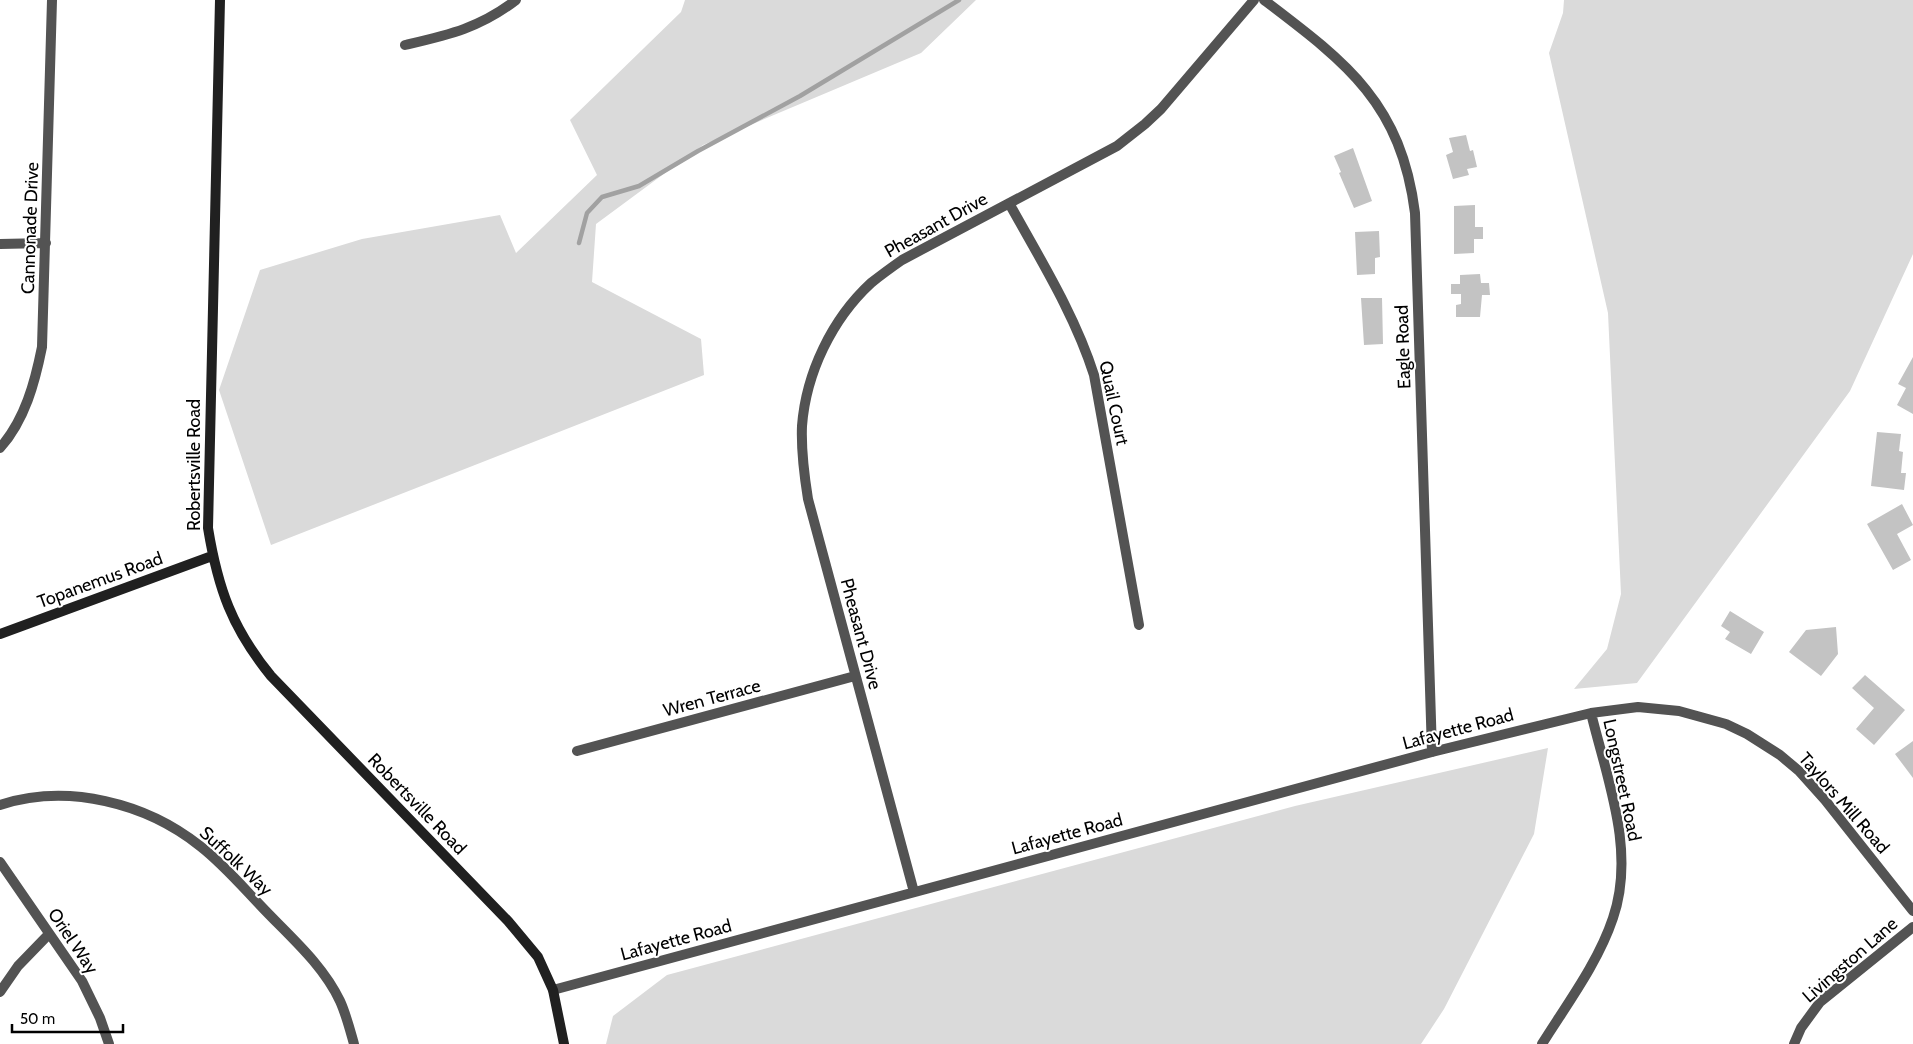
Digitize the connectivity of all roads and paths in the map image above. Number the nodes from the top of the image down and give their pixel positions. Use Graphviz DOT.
graph roads {
  1 [pos="52,0"];
  2 [pos="220,0"];
  3 [pos="516,0"];
  4 [pos="1254,0"];
  5 [pos="1264,0"];
  6 [pos="405,45"];
  7 [pos="1009,204"];
  8 [pos="46,243"];
  9 [pos="0,244"];
  10 [pos="0,448"];
  11 [pos="212,556"];
  12 [pos="1138,625"];
  13 [pos="0,634"];
  14 [pos="855,676"];
  15 [pos="1591,713"];
  16 [pos="577,751"];
  17 [pos="1432,752"];
  18 [pos="0,806"];
  19 [pos="0,862"];
  20 [pos="914,892"];
  21 [pos="1913,911"];
  22 [pos="1913,927"];
  23 [pos="49,934"];
  24 [pos="553,990"];
  25 [pos="0,992"];
  26 [pos="109,1044"];
  27 [pos="354,1044"];
  28 [pos="564,1044"];
  29 [pos="1542,1044"];
  30 [pos="1794,1044"];
  1 -- 8 [label="street, Cannonade Drive"];
  2 -- 11 [label="street, Robertsville Road"];
  3 -- 6 [label="street"];
  4 -- 7 [label="street, Pheasant Drive"];
  5 -- 17 [label="street, Eagle Road"];
  7 -- 12 [label="street, Quail Court"];
  7 -- 14 [label="street, Pheasant Drive"];
  8 -- 9 [label="street"];
  8 -- 10 [label="street, Cannonade Drive"];
  11 -- 13 [label="street, Topanemus Road"];
  11 -- 24 [label="street, Robertsville Road"];
  14 -- 16 [label="street, Wren Terrace"];
  14 -- 20 [label="street, Pheasant Drive"];
  15 -- 17 [label="street, Lafayette Road"];
  15 -- 21 [label="street, Taylors Mill Road"];
  15 -- 29 [label="street, Longstreet Road"];
  17 -- 20 [label="street, Lafayette Road"];
  18 -- 27 [label="street, Suffolk Way"];
  19 -- 23 [label="street, Oriel Way"];
  20 -- 24 [label="street, Lafayette Road"];
  22 -- 30 [label="street, Livingston Lane"];
  23 -- 25 [label="street"];
  23 -- 26 [label="street, Oriel Way"];
  24 -- 28 [label="street, Robertsville Road"];
}
